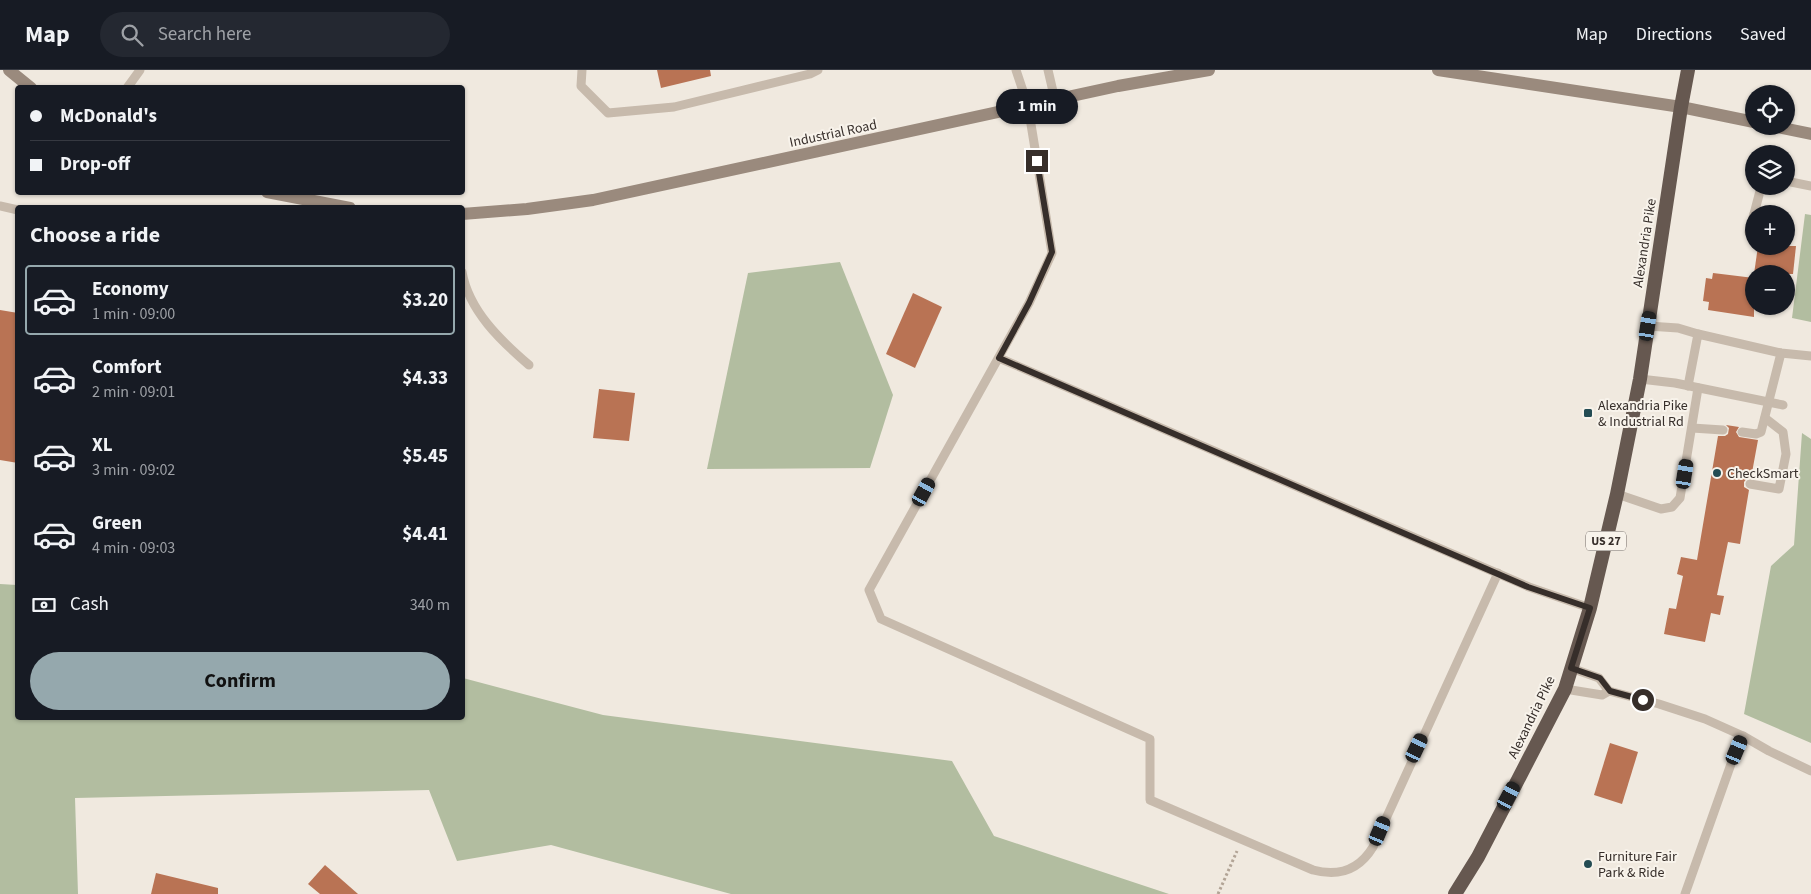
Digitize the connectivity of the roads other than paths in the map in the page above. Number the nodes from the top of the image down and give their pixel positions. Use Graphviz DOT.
graph roads {
  1 [pos="9,70"];
  2 [pos="140,70"];
  3 [pos="582,70"];
  4 [pos="818,70"];
  5 [pos="1016,70"];
  6 [pos="1048,70"];
  7 [pos="1209,70"];
  8 [pos="1438,70"];
  9 [pos="1688,70"];
  10 [pos="27,85"];
  11 [pos="129,85"];
  12 [pos="1055,100"];
  13 [pos="1028,106"];
  14 [pos="1681,107"];
  15 [pos="1745,120"];
  16 [pos="1795,131"];
  17 [pos="1811,134"];
  18 [pos="1795,183"];
  19 [pos="1811,186"];
  20 [pos="283,195"];
  21 [pos="334,205"];
  22 [pos="0,206"];
  23 [pos="15,209"];
  24 [pos="465,214"];
  25 [pos="465,279"];
  26 [pos="1648,326"];
  27 [pos="1698,334"];
  28 [pos="1781,353"];
  29 [pos="1811,356"];
  30 [pos="999,358"];
  31 [pos="529,365"];
  32 [pos="1640,379"];
  33 [pos="1688,386"];
  34 [pos="1698,388"];
  35 [pos="1769,402"];
  36 [pos="1783,405"];
  37 [pos="1765,418"];
  38 [pos="1692,428"];
  39 [pos="1723,430"];
  40 [pos="1742,432"];
  41 [pos="1750,484"];
  42 [pos="1617,494"];
  43 [pos="1498,573"];
  44 [pos="1590,608"];
  45 [pos="1571,668"];
  46 [pos="1565,689"];
  47 [pos="1610,691"];
  48 [pos="1742,736"];
  49 [pos="1811,771"];
  50 [pos="1455,894"];
  51 [pos="1685,894"];
  1 -- 10 [label="main road"];
  2 -- 11 [label="lane"];
  3 -- 4 [label="lane"];
  5 -- 13 [label="lane"];
  6 -- 12 [label="lane"];
  7 -- 12 [label="main road, Industrial Road"];
  8 -- 14 [label="main road"];
  9 -- 14 [label="highway, Alexandria Pike / US 27"];
  12 -- 13 [label="main road, Industrial Road"];
  13 -- 24 [label="main road, Industrial Road"];
  13 -- 30 [label="lane"];
  14 -- 15 [label="main road"];
  14 -- 26 [label="highway, Alexandria Pike / US 27"];
  16 -- 17 [label="main road"];
  18 -- 19 [label="lane"];
  20 -- 21 [label="main road"];
  22 -- 23 [label="lane"];
  25 -- 31 [label="lane"];
  26 -- 27 [label="lane"];
  26 -- 32 [label="highway, Alexandria Pike / US 27"];
  27 -- 28 [label="lane"];
  27 -- 33 [label="lane"];
  28 -- 29 [label="lane"];
  28 -- 35 [label="lane"];
  30 -- 43 [label="lane"];
  30 -- 43 [label="lane"];
  32 -- 33 [label="lane"];
  32 -- 42 [label="highway, Alexandria Pike / US 27"];
  33 -- 34 [label="lane"];
  34 -- 35 [label="lane"];
  34 -- 38 [label="lane"];
  35 -- 36 [label="lane"];
  35 -- 37 [label="lane"];
  37 -- 40 [label="lane"];
  37 -- 41 [label="lane"];
  38 -- 39 [label="lane"];
  38 -- 42 [label="lane"];
  42 -- 44 [label="highway, Alexandria Pike / US 27"];
  43 -- 44 [label="lane"];
  44 -- 45 [label="highway, Alexandria Pike / US 27"];
  45 -- 46 [label="highway, Alexandria Pike / US 27"];
  45 -- 47 [label="lane"];
  46 -- 47 [label="lane"];
  46 -- 50 [label="highway, Alexandria Pike / US 27"];
  47 -- 48 [label="lane"];
  48 -- 49 [label="lane"];
  48 -- 51 [label="lane"];
}
